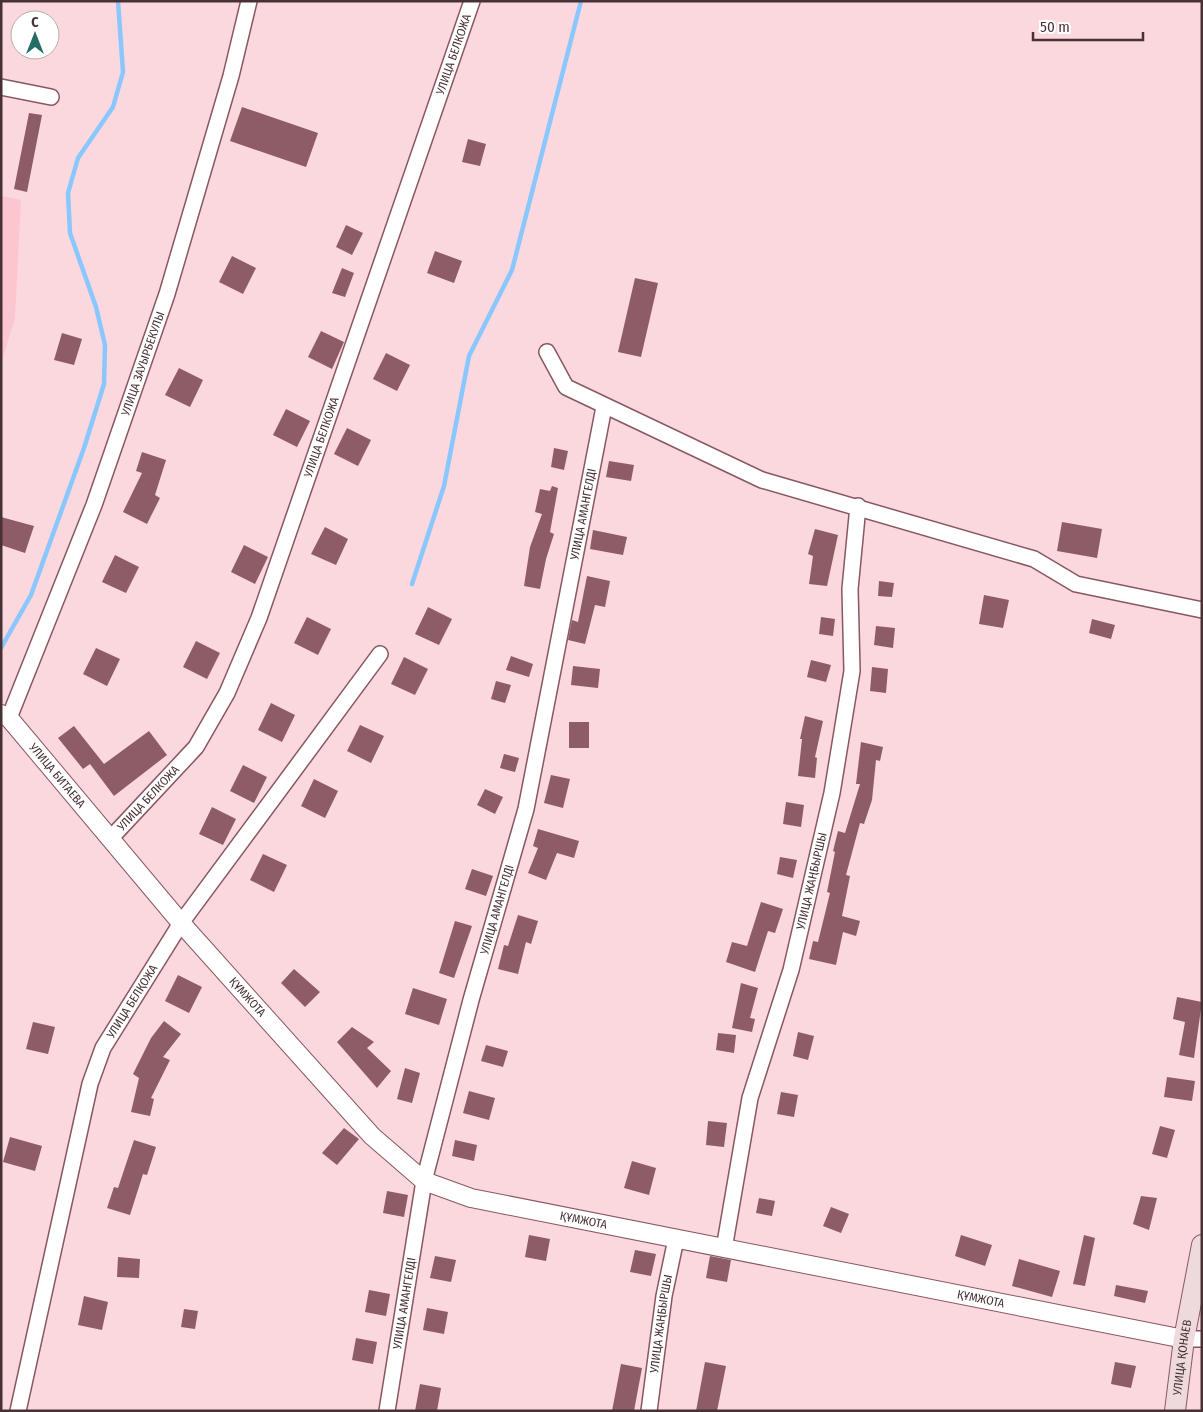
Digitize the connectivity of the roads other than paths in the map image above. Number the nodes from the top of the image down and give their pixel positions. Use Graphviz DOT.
graph roads {
  1 [pos="249,1"];
  2 [pos="472,1"];
  3 [pos="1,87"];
  4 [pos="51,96"];
  5 [pos="547,352"];
  6 [pos="604,407"];
  7 [pos="858,506"];
  8 [pos="1202,610"];
  9 [pos="380,654"];
  10 [pos="5,716"];
  11 [pos="110,839"];
  12 [pos="181,923"];
  13 [pos="424,1181"];
  14 [pos="676,1239"];
  15 [pos="1202,1245"];
  16 [pos="724,1248"];
  17 [pos="1193,1339"];
  18 [pos="18,1411"];
  19 [pos="387,1411"];
  20 [pos="649,1411"];
  21 [pos="1175,1411"];
  1 -- 10 [label="street, УЛИЦА ЗАУЫРБЕКУЛЫ"];
  2 -- 11 [label="street, УЛИЦА БЕЛКОЖА"];
  3 -- 4 [label="street"];
  5 -- 6 [label="street"];
  6 -- 7 [label="street"];
  6 -- 13 [label="street, УЛИЦА АМАНГЕЛДІ"];
  7 -- 8 [label="street"];
  7 -- 16 [label="street, УЛИЦА ЖАҢБЫРШЫ"];
  9 -- 12 [label="street, УЛИЦА БЕЛҚОЖА"];
  10 -- 11 [label="street, УЛИЦА БИТАЕВА"];
  11 -- 12 [label="street, ҚҰМЖОТА"];
  12 -- 13 [label="street, ҚҰМЖОТА"];
  12 -- 18 [label="street, УЛИЦА БЕЛҚОЖА"];
  13 -- 14 [label="street, ҚҰМЖОТА"];
  13 -- 19 [label="street, УЛИЦА АМАНГЕЛДІ"];
  14 -- 16 [label="street, ҚҰМЖОТА"];
  14 -- 20 [label="street, УЛИЦА ЖАҢБЫРШЫ"];
  15 -- 17 [label="main road, УЛИЦА ҚОНАЕВ"];
  16 -- 17 [label="street, ҚҰМЖОТА"];
  17 -- 21 [label="main road, УЛИЦА ҚОНАЕВ"];
}
